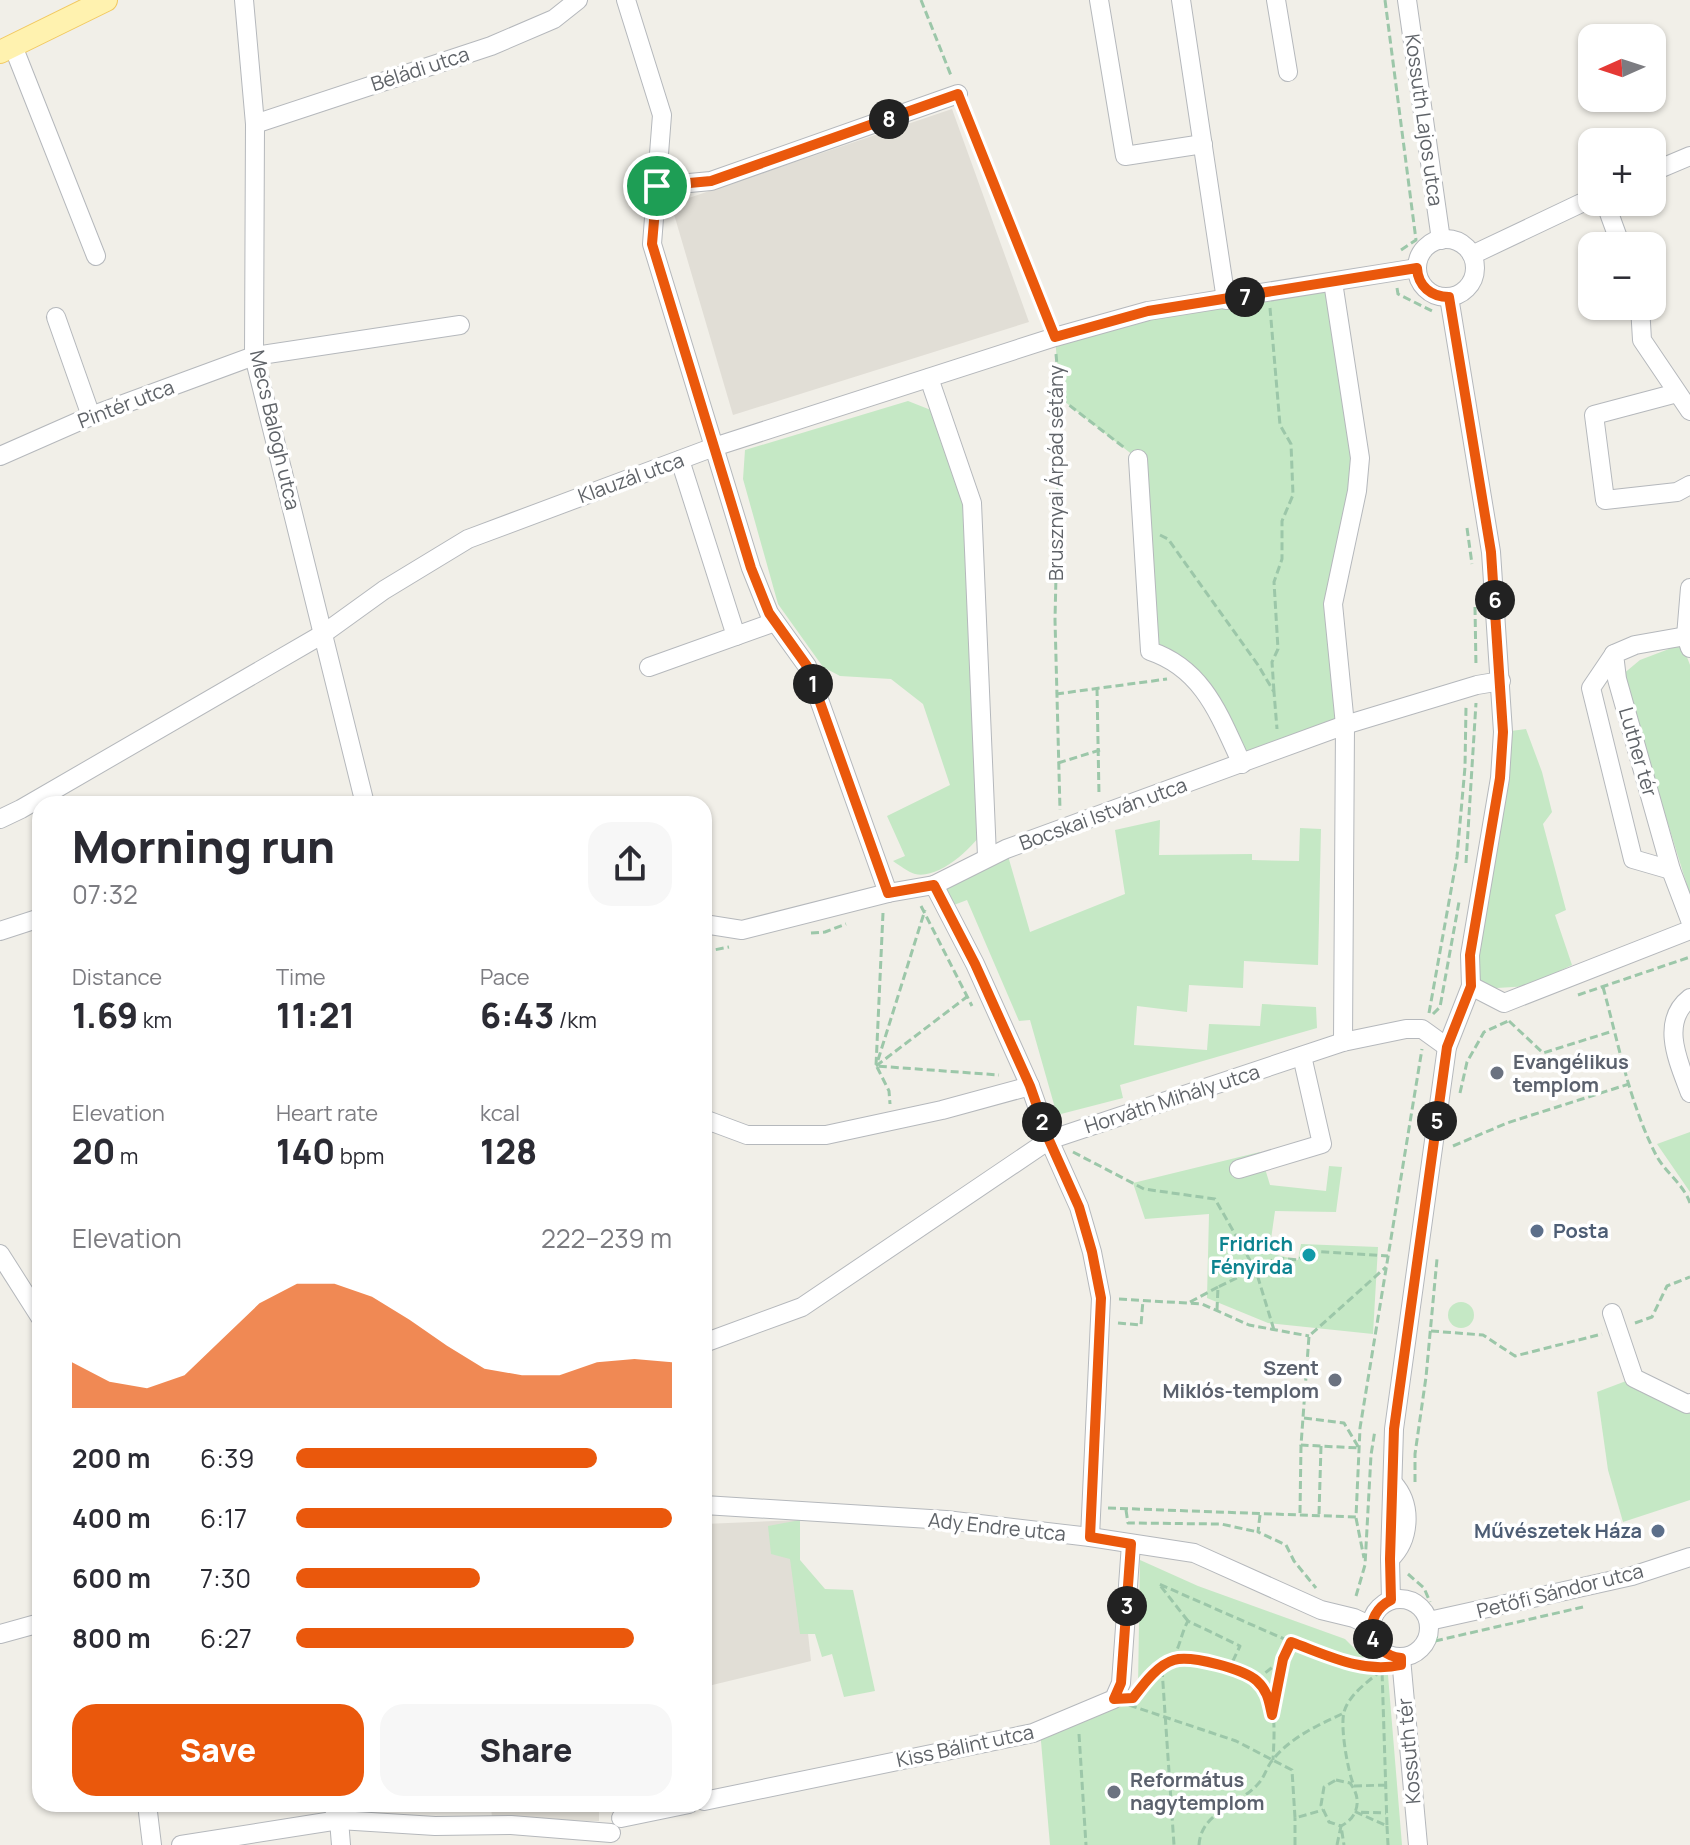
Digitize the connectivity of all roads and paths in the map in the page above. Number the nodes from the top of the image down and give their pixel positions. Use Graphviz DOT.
graph roads {
  1 [pos="106,0"];
  2 [pos="244,0"];
  3 [pos="626,0"];
  4 [pos="921,0"];
  5 [pos="1099,0"];
  6 [pos="1181,0"];
  7 [pos="1276,0"];
  8 [pos="1385,0"];
  9 [pos="1407,0"];
  10 [pos="575,1"];
  11 [pos="6,49"];
  12 [pos="1288,72"];
  13 [pos="958,94"];
  14 [pos="255,124"];
  15 [pos="1203,144"];
  16 [pos="1690,156"];
  17 [pos="1666,166"];
  18 [pos="657,186"];
  19 [pos="1578,205"];
  20 [pos="1441,240"];
  21 [pos="1472,255"];
  22 [pos="96,256"];
  23 [pos="1417,268"];
  24 [pos="1395,271"];
  25 [pos="1333,282"];
  26 [pos="1268,293"];
  27 [pos="1449,297"];
  28 [pos="1226,300"];
  29 [pos="56,317"];
  30 [pos="1437,320"];
  31 [pos="1641,320"];
  32 [pos="460,325"];
  33 [pos="1055,337"];
  34 [pos="254,356"];
  35 [pos="929,378"];
  36 [pos="1677,393"];
  37 [pos="1060,398"];
  38 [pos="1690,411"];
  39 [pos="91,416"];
  40 [pos="714,447"];
  41 [pos="0,456"];
  42 [pos="1138,459"];
  43 [pos="680,460"];
  44 [pos="1690,485"];
  45 [pos="1142,526"];
  46 [pos="1690,588"];
  47 [pos="775,622"];
  48 [pos="323,634"];
  49 [pos="736,636"];
  50 [pos="1475,641"];
  51 [pos="1688,642"];
  52 [pos="1614,654"];
  53 [pos="649,667"];
  54 [pos="1177,678"];
  55 [pos="1501,681"];
  56 [pos="1472,686"];
  57 [pos="1097,688"];
  58 [pos="1274,692"];
  59 [pos="1056,694"];
  60 [pos="1345,725"];
  61 [pos="1100,750"];
  62 [pos="1279,750"];
  63 [pos="1058,763"];
  64 [pos="1242,764"];
  65 [pos="43,796"];
  66 [pos="363,796"];
  67 [pos="1087,799"];
  68 [pos="32,803"];
  69 [pos="0,819"];
  70 [pos="1061,827"];
  71 [pos="987,856"];
  72 [pos="1466,865"];
  73 [pos="1671,870"];
  74 [pos="934,885"];
  75 [pos="1461,893"];
  76 [pos="885,901"];
  77 [pos="918,904"];
  78 [pos="925,910"];
  79 [pos="854,920"];
  80 [pos="1690,920"];
  81 [pos="32,921"];
  82 [pos="712,925"];
  83 [pos="1690,930"];
  84 [pos="0,931"];
  85 [pos="810,933"];
  86 [pos="734,945"];
  87 [pos="712,950"];
  88 [pos="1690,957"];
  89 [pos="1471,986"];
  90 [pos="1603,986"];
  91 [pos="968,996"];
  92 [pos="1575,996"];
  93 [pos="1690,998"];
  94 [pos="974,1009"];
  95 [pos="1521,1015"];
  96 [pos="1509,1021"];
  97 [pos="1615,1030"];
  98 [pos="1343,1042"];
  99 [pos="1423,1045"];
  100 [pos="1447,1047"];
  101 [pos="1302,1056"];
  102 [pos="876,1066"];
  103 [pos="1007,1075"];
  104 [pos="1629,1084"];
  105 [pos="1030,1086"];
  106 [pos="1690,1093"];
  107 [pos="1458,1105"];
  108 [pos="891,1121"];
  109 [pos="712,1122"];
  110 [pos="1452,1133"];
  111 [pos="1051,1144"];
  112 [pos="1239,1169"];
  113 [pos="1690,1203"];
  114 [pos="1438,1251"];
  115 [pos="0,1254"];
  116 [pos="1388,1256"];
  117 [pos="1386,1267"];
  118 [pos="1256,1270"];
  119 [pos="1690,1277"];
  120 [pos="19,1282"];
  121 [pos="32,1284"];
  122 [pos="1218,1287"];
  123 [pos="1101,1298"];
  124 [pos="1143,1300"];
  125 [pos="1188,1303"];
  126 [pos="32,1304"];
  127 [pos="1217,1311"];
  128 [pos="1615,1321"];
  129 [pos="1100,1322"];
  130 [pos="1274,1330"];
  131 [pos="1431,1331"];
  132 [pos="1309,1336"];
  133 [pos="712,1340"];
  134 [pos="1690,1403"];
  135 [pos="1304,1418"];
  136 [pos="1301,1445"];
  137 [pos="1321,1446"];
  138 [pos="1359,1448"];
  139 [pos="1415,1482"];
  140 [pos="712,1505"];
  141 [pos="1092,1508"];
  142 [pos="1125,1509"];
  143 [pos="1260,1513"];
  144 [pos="1299,1515"];
  145 [pos="1319,1515"];
  146 [pos="1356,1517"];
  147 [pos="1258,1532"];
  148 [pos="1090,1537"];
  149 [pos="1131,1544"];
  150 [pos="1690,1557"];
  151 [pos="1405,1571"];
  152 [pos="1327,1591"];
  153 [pos="1356,1596"];
  154 [pos="1391,1600"];
  155 [pos="1188,1621"];
  156 [pos="1433,1621"];
  157 [pos="32,1625"];
  158 [pos="1371,1626"];
  159 [pos="0,1634"];
  160 [pos="1354,1638"];
  161 [pos="1291,1642"];
  162 [pos="1283,1659"];
  163 [pos="1172,1660"];
  164 [pos="1401,1662"];
  165 [pos="1162,1668"];
  166 [pos="1229,1669"];
  167 [pos="1374,1669"];
  168 [pos="1382,1670"];
  169 [pos="1256,1680"];
  170 [pos="1114,1699"];
  171 [pos="1344,1713"];
  172 [pos="1272,1715"];
  173 [pos="1164,1718"];
  174 [pos="1084,1725"];
  175 [pos="1273,1760"];
  176 [pos="1386,1785"];
  177 [pos="1354,1786"];
  178 [pos="712,1799"];
  179 [pos="1323,1810"];
  180 [pos="148,1812"];
  181 [pos="336,1812"];
  182 [pos="661,1812"];
  183 [pos="1356,1812"];
  184 [pos="1386,1813"];
  185 [pos="1295,1818"];
  186 [pos="616,1825"];
  187 [pos="1341,1826"];
  188 [pos="1387,1826"];
  189 [pos="152,1845"];
  190 [pos="181,1845"];
  191 [pos="341,1845"];
  192 [pos="1086,1845"];
  193 [pos="1174,1845"];
  194 [pos="1199,1845"];
  195 [pos="1295,1845"];
  196 [pos="1337,1845"];
  197 [pos="1344,1845"];
  198 [pos="1388,1845"];
  199 [pos="1418,1845"];
  1 -- 11 [label="main road"];
  2 -- 14 [label="street, Mecs Balogh utca"];
  3 -- 18 [label="street"];
  4 -- 13 [label="path, Brusznyai Árpád sétány"];
  5 -- 15 [label="street"];
  6 -- 15 [label="street"];
  7 -- 12 [label="street"];
  8 -- 24 [label="path"];
  9 -- 20 [label="street, Kossuth Lajos utca"];
  10 -- 14 [label="street, Béládi utca"];
  11 -- 22 [label="street"];
  13 -- 18 [label="street"];
  13 -- 33 [label="path, Brusznyai Árpád sétány"];
  14 -- 34 [label="street, Mecs Balogh utca"];
  15 -- 28 [label="street"];
  16 -- 17 [label="street"];
  18 -- 40 [label="street"];
  19 -- 21 [label="street"];
  20 -- 21 [label="street"];
  20 -- 23 [label="street"];
  21 -- 27 [label="street"];
  23 -- 24 [label="street, Klauzál utca"];
  23 -- 27 [label="street"];
  24 -- 25 [label="street, Klauzál utca"];
  24 -- 30 [label="path"];
  25 -- 26 [label="street, Klauzál utca"];
  25 -- 60 [label="street"];
  26 -- 28 [label="street, Klauzál utca"];
  26 -- 58 [label="path"];
  27 -- 55 [label="street"];
  28 -- 33 [label="street, Klauzál utca"];
  29 -- 39 [label="street"];
  31 -- 36 [label="street"];
  32 -- 34 [label="street, Pintér utca"];
  33 -- 35 [label="street, Klauzál utca"];
  33 -- 37 [label="path, Brusznyai Árpád sétány"];
  34 -- 39 [label="street, Pintér utca"];
  34 -- 48 [label="street, Mecs Balogh utca"];
  35 -- 40 [label="street, Klauzál utca"];
  35 -- 71 [label="street"];
  36 -- 38 [label="street"];
  36 -- 44 [label="street"];
  37 -- 42 [label="path"];
  37 -- 59 [label="path, Brusznyai Árpád sétány"];
  39 -- 41 [label="street, Pintér utca"];
  40 -- 43 [label="street, Klauzál utca"];
  40 -- 47 [label="street"];
  42 -- 45 [label="street"];
  43 -- 48 [label="street, Klauzál utca"];
  43 -- 49 [label="street"];
  45 -- 58 [label="path"];
  45 -- 64 [label="street"];
  46 -- 51 [label="street"];
  47 -- 49 [label="street"];
  47 -- 76 [label="street"];
  48 -- 65 [label="street, Klauzál utca"];
  48 -- 66 [label="street, Mecs Balogh utca"];
  49 -- 53 [label="street"];
  50 -- 56 [label="path"];
  51 -- 52 [label="street"];
  52 -- 73 [label="street, Luther tér"];
  52 -- 73 [label="street"];
  54 -- 57 [label="path"];
  55 -- 56 [label="street, Bocskai István utca"];
  55 -- 89 [label="street"];
  56 -- 60 [label="street, Bocskai István utca"];
  56 -- 72 [label="path"];
  56 -- 75 [label="path"];
  57 -- 59 [label="path"];
  57 -- 61 [label="path"];
  58 -- 62 [label="path"];
  59 -- 63 [label="path, Brusznyai Árpád sétány"];
  60 -- 62 [label="street, Bocskai István utca"];
  60 -- 98 [label="street"];
  61 -- 63 [label="path"];
  61 -- 67 [label="path"];
  62 -- 64 [label="street, Bocskai István utca"];
  63 -- 70 [label="path, Brusznyai Árpád sétány"];
  64 -- 70 [label="street, Bocskai István utca"];
  68 -- 69 [label="street, Klauzál utca"];
  70 -- 71 [label="street, Bocskai István utca"];
  71 -- 74 [label="street, Bocskai István utca"];
  73 -- 80 [label="street, Luther tér"];
  74 -- 76 [label="street, Bocskai István utca"];
  74 -- 105 [label="street"];
  76 -- 82 [label="street, Bocskai István utca"];
  76 -- 102 [label="path"];
  77 -- 78 [label="path"];
  78 -- 91 [label="path"];
  78 -- 102 [label="path"];
  79 -- 85 [label="path"];
  81 -- 84 [label="street"];
  83 -- 89 [label="street"];
  86 -- 87 [label="path"];
  88 -- 90 [label="path"];
  89 -- 100 [label="street"];
  90 -- 92 [label="path"];
  90 -- 97 [label="path"];
  91 -- 94 [label="path"];
  91 -- 102 [label="path"];
  93 -- 106 [label="street"];
  95 -- 96 [label="path"];
  96 -- 97 [label="path"];
  96 -- 107 [label="path"];
  97 -- 104 [label="path"];
  98 -- 100 [label="street, Horváth Mihály utca"];
  98 -- 101 [label="street, Horváth Mihály utca"];
  99 -- 116 [label="path"];
  100 -- 154 [label="street"];
  101 -- 111 [label="street, Horváth Mihály utca"];
  101 -- 112 [label="street"];
  102 -- 103 [label="path"];
  102 -- 108 [label="path"];
  104 -- 110 [label="path"];
  104 -- 113 [label="path"];
  105 -- 108 [label="street"];
  105 -- 111 [label="street"];
  108 -- 109 [label="street"];
  111 -- 118 [label="path"];
  111 -- 123 [label="street"];
  111 -- 133 [label="street, Horváth Mihály utca"];
  114 -- 131 [label="path"];
  115 -- 120 [label="street"];
  116 -- 117 [label="path"];
  116 -- 118 [label="path"];
  117 -- 132 [label="path"];
  117 -- 138 [label="path"];
  118 -- 122 [label="path"];
  118 -- 130 [label="path"];
  119 -- 128 [label="path"];
  120 -- 121 [label="street"];
  120 -- 126 [label="street"];
  122 -- 125 [label="path"];
  122 -- 127 [label="path"];
  123 -- 124 [label="path"];
  123 -- 129 [label="street"];
  124 -- 125 [label="path"];
  124 -- 129 [label="path"];
  125 -- 127 [label="path"];
  127 -- 130 [label="path"];
  128 -- 131 [label="path"];
  128 -- 134 [label="street"];
  129 -- 141 [label="street"];
  130 -- 132 [label="path"];
  131 -- 139 [label="path"];
  132 -- 135 [label="path"];
  135 -- 136 [label="path"];
  135 -- 138 [label="path"];
  136 -- 137 [label="path"];
  136 -- 144 [label="path"];
  137 -- 138 [label="path"];
  137 -- 145 [label="path"];
  138 -- 146 [label="path"];
  140 -- 148 [label="street, Ady Endre utca"];
  141 -- 142 [label="path"];
  141 -- 148 [label="street"];
  142 -- 143 [label="path"];
  142 -- 147 [label="path"];
  143 -- 144 [label="path"];
  143 -- 147 [label="path"];
  144 -- 145 [label="path"];
  145 -- 146 [label="path"];
  146 -- 153 [label="path"];
  147 -- 152 [label="path"];
  148 -- 149 [label="street, Ady Endre utca"];
  149 -- 158 [label="street, Ady Endre utca"];
  149 -- 170 [label="street"];
  150 -- 156 [label="street, Petőfi Sándor utca"];
  151 -- 156 [label="path"];
  154 -- 156 [label="street"];
  154 -- 158 [label="street"];
  155 -- 161 [label="path"];
  155 -- 163 [label="path"];
  155 -- 166 [label="path"];
  156 -- 164 [label="street"];
  156 -- 164 [label="path"];
  157 -- 159 [label="street"];
  158 -- 164 [label="street"];
  160 -- 167 [label="path"];
  161 -- 162 [label="path"];
  161 -- 167 [label="path"];
  162 -- 169 [label="path"];
  162 -- 172 [label="path"];
  163 -- 165 [label="path"];
  163 -- 166 [label="path"];
  164 -- 168 [label="path"];
  164 -- 199 [label="street, Kossuth tér"];
  165 -- 170 [label="path"];
  165 -- 173 [label="path"];
  166 -- 169 [label="path"];
  167 -- 168 [label="path"];
  168 -- 171 [label="path"];
  168 -- 176 [label="path"];
  169 -- 172 [label="path"];
  170 -- 173 [label="path"];
  170 -- 178 [label="street, Kiss Bálint utca"];
  171 -- 175 [label="path"];
  171 -- 177 [label="path"];
  172 -- 175 [label="path"];
  173 -- 175 [label="path"];
  173 -- 193 [label="path"];
  174 -- 192 [label="path"];
  175 -- 185 [label="path"];
  175 -- 194 [label="path"];
  176 -- 177 [label="path"];
  176 -- 184 [label="path"];
  177 -- 179 [label="path"];
  177 -- 183 [label="path"];
  179 -- 185 [label="path"];
  179 -- 187 [label="path"];
  180 -- 189 [label="street"];
  181 -- 186 [label="street"];
  181 -- 190 [label="street"];
  181 -- 191 [label="street"];
  182 -- 186 [label="street"];
  183 -- 184 [label="path"];
  183 -- 187 [label="path"];
  183 -- 188 [label="path"];
  184 -- 188 [label="path"];
  185 -- 195 [label="path"];
  187 -- 196 [label="path"];
  187 -- 197 [label="path"];
  188 -- 198 [label="path"];
}
